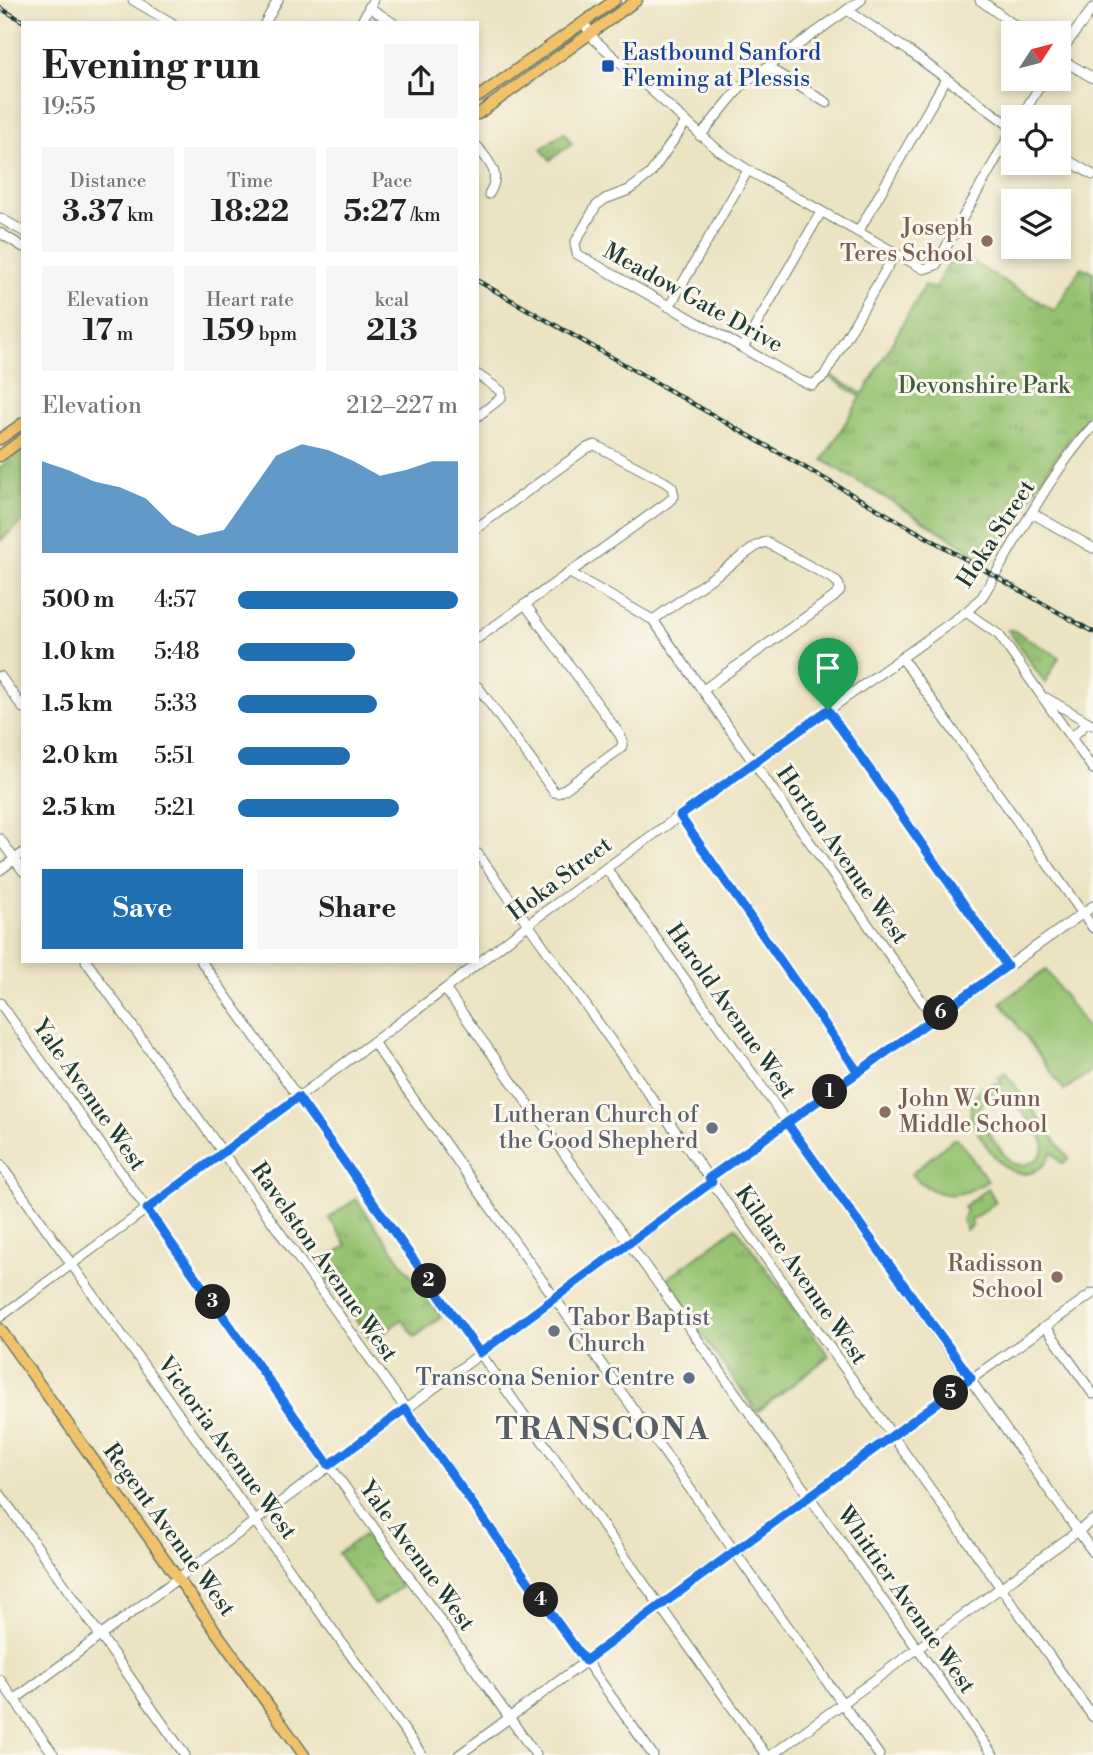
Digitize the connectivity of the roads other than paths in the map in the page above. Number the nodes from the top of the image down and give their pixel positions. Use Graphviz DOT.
graph roads {
  1 [pos="133,0"];
  2 [pos="278,0"];
  3 [pos="615,0"];
  4 [pos="637,0"];
  5 [pos="861,0"];
  6 [pos="980,0"];
  7 [pos="371,4"];
  8 [pos="1093,8"];
  9 [pos="847,10"];
  10 [pos="169,21"];
  11 [pos="266,21"];
  12 [pos="362,21"];
  13 [pos="391,21"];
  14 [pos="1009,21"];
  15 [pos="583,22"];
  16 [pos="590,33"];
  17 [pos="1071,39"];
  18 [pos="1071,64"];
  19 [pos="767,67"];
  20 [pos="1093,78"];
  21 [pos="946,79"];
  22 [pos="479,96"];
  23 [pos="827,103"];
  24 [pos="479,113"];
  25 [pos="1001,120"];
  26 [pos="686,122"];
  27 [pos="700,136"];
  28 [pos="479,148"];
  29 [pos="1001,150"];
  30 [pos="1071,162"];
  31 [pos="748,170"];
  32 [pos="1093,175"];
  33 [pos="489,194"];
  34 [pos="821,212"];
  35 [pos="0,218"];
  36 [pos="21,231"];
  37 [pos="858,232"];
  38 [pos="0,233"];
  39 [pos="21,246"];
  40 [pos="895,254"];
  41 [pos="669,307"];
  42 [pos="743,348"];
  43 [pos="479,377"];
  44 [pos="479,415"];
  45 [pos="21,424"];
  46 [pos="1093,426"];
  47 [pos="0,439"];
  48 [pos="21,440"];
  49 [pos="0,456"];
  50 [pos="1032,513"];
  51 [pos="479,526"];
  52 [pos="1093,548"];
  53 [pos="570,573"];
  54 [pos="525,604"];
  55 [pos="966,612"];
  56 [pos="653,620"];
  57 [pos="479,637"];
  58 [pos="902,658"];
  59 [pos="0,676"];
  60 [pos="479,688"];
  61 [pos="704,690"];
  62 [pos="1041,696"];
  63 [pos="21,705"];
  64 [pos="828,710"];
  65 [pos="1090,723"];
  66 [pos="1071,738"];
  67 [pos="754,763"];
  68 [pos="1093,769"];
  69 [pos="680,816"];
  70 [pos="0,839"];
  71 [pos="21,854"];
  72 [pos="479,855"];
  73 [pos="14,859"];
  74 [pos="21,868"];
  75 [pos="606,868"];
  76 [pos="0,870"];
  77 [pos="1093,906"];
  78 [pos="1083,914"];
  79 [pos="528,925"];
  80 [pos="1093,928"];
  81 [pos="87,963"];
  82 [pos="202,963"];
  83 [pos="479,963"];
  84 [pos="479,963"];
  85 [pos="1007,966"];
  86 [pos="445,989"];
  87 [pos="0,1003"];
  88 [pos="934,1018"];
  89 [pos="373,1042"];
  90 [pos="858,1072"];
  91 [pos="298,1097"];
  92 [pos="787,1123"];
  93 [pos="223,1153"];
  94 [pos="0,1164"];
  95 [pos="710,1180"];
  96 [pos="147,1209"];
  97 [pos="628,1242"];
  98 [pos="72,1264"];
  99 [pos="1093,1293"];
  100 [pos="555,1298"];
  101 [pos="0,1317"];
  102 [pos="1045,1327"];
  103 [pos="0,1329"];
  104 [pos="480,1353"];
  105 [pos="971,1378"];
  106 [pos="1093,1394"];
  107 [pos="405,1409"];
  108 [pos="892,1435"];
  109 [pos="329,1465"];
  110 [pos="0,1494"];
  111 [pos="810,1497"];
  112 [pos="255,1519"];
  113 [pos="1093,1520"];
  114 [pos="1078,1530"];
  115 [pos="736,1552"];
  116 [pos="1093,1552"];
  117 [pos="178,1577"];
  118 [pos="1000,1586"];
  119 [pos="660,1606"];
  120 [pos="101,1635"];
  121 [pos="916,1648"];
  122 [pos="585,1661"];
  123 [pos="0,1680"];
  124 [pos="14,1700"];
  125 [pos="842,1703"];
  126 [pos="1093,1717"];
  127 [pos="509,1718"];
  128 [pos="54,1755"];
  129 [pos="185,1755"];
  130 [pos="304,1755"];
  131 [pos="422,1755"];
  132 [pos="459,1755"];
  133 [pos="536,1755"];
  134 [pos="653,1755"];
  135 [pos="766,1755"];
  136 [pos="772,1755"];
  137 [pos="879,1755"];
  138 [pos="993,1755"];
  1 -- 10 [label="street"];
  2 -- 11 [label="street"];
  3 -- 15 [label="main road"];
  4 -- 16 [label="main road"];
  5 -- 9 [label="street"];
  6 -- 14 [label="street"];
  7 -- 12 [label="street"];
  7 -- 13 [label="street"];
  8 -- 17 [label="street"];
  9 -- 19 [label="street"];
  9 -- 21 [label="street"];
  15 -- 16 [label="street"];
  15 -- 22 [label="main road"];
  16 -- 24 [label="main road"];
  16 -- 26 [label="street"];
  18 -- 20 [label="street"];
  19 -- 23 [label="street"];
  19 -- 27 [label="street"];
  21 -- 25 [label="street"];
  21 -- 37 [label="street"];
  26 -- 27 [label="street"];
  26 -- 41 [label="street, Meadow Gate Drive"];
  27 -- 31 [label="street"];
  28 -- 33 [label="street"];
  29 -- 40 [label="street"];
  30 -- 32 [label="street"];
  31 -- 34 [label="street"];
  31 -- 41 [label="street"];
  34 -- 37 [label="street"];
  34 -- 42 [label="street"];
  35 -- 36 [label="street"];
  37 -- 40 [label="street"];
  38 -- 39 [label="street"];
  40 -- 42 [label="street, Meadow Gate Drive"];
  41 -- 42 [label="street, Meadow Gate Drive"];
  43 -- 44 [label="street"];
  45 -- 47 [label="main road"];
  46 -- 50 [label="street, Hoka Street"];
  48 -- 49 [label="main road"];
  50 -- 52 [label="street"];
  50 -- 55 [label="street, Hoka Street"];
  51 -- 53 [label="street"];
  53 -- 54 [label="street"];
  53 -- 56 [label="street, Horton Avenue West"];
  54 -- 57 [label="street"];
  54 -- 60 [label="street"];
  55 -- 58 [label="street, Hoka Street"];
  55 -- 62 [label="street"];
  56 -- 61 [label="street, Horton Avenue West"];
  56 -- 61 [label="street"];
  58 -- 64 [label="street, Hoka Street"];
  58 -- 78 [label="street"];
  59 -- 63 [label="street"];
  61 -- 67 [label="street, Horton Avenue West"];
  62 -- 65 [label="street"];
  62 -- 66 [label="street"];
  64 -- 67 [label="street, Hoka Street"];
  64 -- 85 [label="street"];
  65 -- 66 [label="street"];
  66 -- 68 [label="street"];
  67 -- 69 [label="street, Hoka Street"];
  67 -- 88 [label="street, Horton Avenue West"];
  69 -- 75 [label="street, Hoka Street"];
  69 -- 90 [label="street"];
  70 -- 73 [label="street"];
  71 -- 73 [label="street"];
  72 -- 79 [label="street, Kildare Avenue West"];
  73 -- 74 [label="street"];
  73 -- 76 [label="street"];
  75 -- 79 [label="street, Hoka Street"];
  75 -- 92 [label="street, Harold Avenue West"];
  77 -- 78 [label="street"];
  78 -- 80 [label="street"];
  78 -- 85 [label="street"];
  79 -- 84 [label="street, Hoka Street"];
  79 -- 95 [label="street, Kildare Avenue West"];
  81 -- 93 [label="street, Ravelston Avenue West"];
  82 -- 91 [label="street"];
  83 -- 86 [label="street, Hoka Street"];
  85 -- 88 [label="street"];
  86 -- 89 [label="street, Hoka Street"];
  86 -- 97 [label="street, Whittier Avenue West"];
  87 -- 96 [label="street, Yale Avenue West"];
  88 -- 90 [label="street"];
  89 -- 91 [label="street, Hoka Street"];
  89 -- 100 [label="street"];
  90 -- 92 [label="street"];
  91 -- 93 [label="street, Hoka Street"];
  91 -- 104 [label="street"];
  92 -- 95 [label="street"];
  92 -- 105 [label="street, Harold Avenue West"];
  93 -- 96 [label="street, Hoka Street"];
  93 -- 107 [label="street, Ravelston Avenue West"];
  94 -- 98 [label="street, Victoria Avenue West"];
  95 -- 97 [label="street"];
  95 -- 108 [label="street, Kildare Avenue West"];
  96 -- 98 [label="street, Hoka Street"];
  96 -- 109 [label="street, Yale Avenue West"];
  97 -- 100 [label="street"];
  97 -- 111 [label="street, Whittier Avenue West"];
  98 -- 101 [label="street, Hoka Street"];
  98 -- 112 [label="street, Victoria Avenue West"];
  99 -- 102 [label="street"];
  100 -- 104 [label="street"];
  100 -- 115 [label="street"];
  102 -- 105 [label="street"];
  102 -- 106 [label="street"];
  103 -- 117 [label="main road, Regent Avenue West"];
  104 -- 107 [label="street"];
  104 -- 119 [label="street"];
  105 -- 108 [label="street"];
  105 -- 114 [label="street, Harold Avenue West"];
  107 -- 109 [label="street"];
  107 -- 122 [label="street, Ravelston Avenue West"];
  108 -- 111 [label="street"];
  108 -- 118 [label="street, Kildare Avenue West"];
  109 -- 112 [label="street"];
  109 -- 127 [label="street, Yale Avenue West"];
  110 -- 120 [label="street"];
  111 -- 115 [label="street"];
  111 -- 121 [label="street, Whittier Avenue West"];
  112 -- 117 [label="street"];
  112 -- 131 [label="street, Victoria Avenue West"];
  113 -- 114 [label="street"];
  114 -- 116 [label="street, Harold Avenue West"];
  114 -- 118 [label="street"];
  115 -- 119 [label="street"];
  115 -- 125 [label="street"];
  117 -- 120 [label="street"];
  117 -- 130 [label="main road, Regent Avenue West"];
  118 -- 121 [label="street"];
  118 -- 126 [label="street, Kildare Avenue West"];
  119 -- 122 [label="street"];
  119 -- 135 [label="street"];
  120 -- 124 [label="street"];
  120 -- 129 [label="street"];
  121 -- 125 [label="street"];
  121 -- 138 [label="street, Whittier Avenue West"];
  122 -- 127 [label="street"];
  122 -- 134 [label="street, Ravelston Avenue West"];
  123 -- 124 [label="street"];
  124 -- 128 [label="street"];
  125 -- 136 [label="street"];
  125 -- 137 [label="street"];
  127 -- 132 [label="street"];
  127 -- 133 [label="street, Yale Avenue West"];
}
